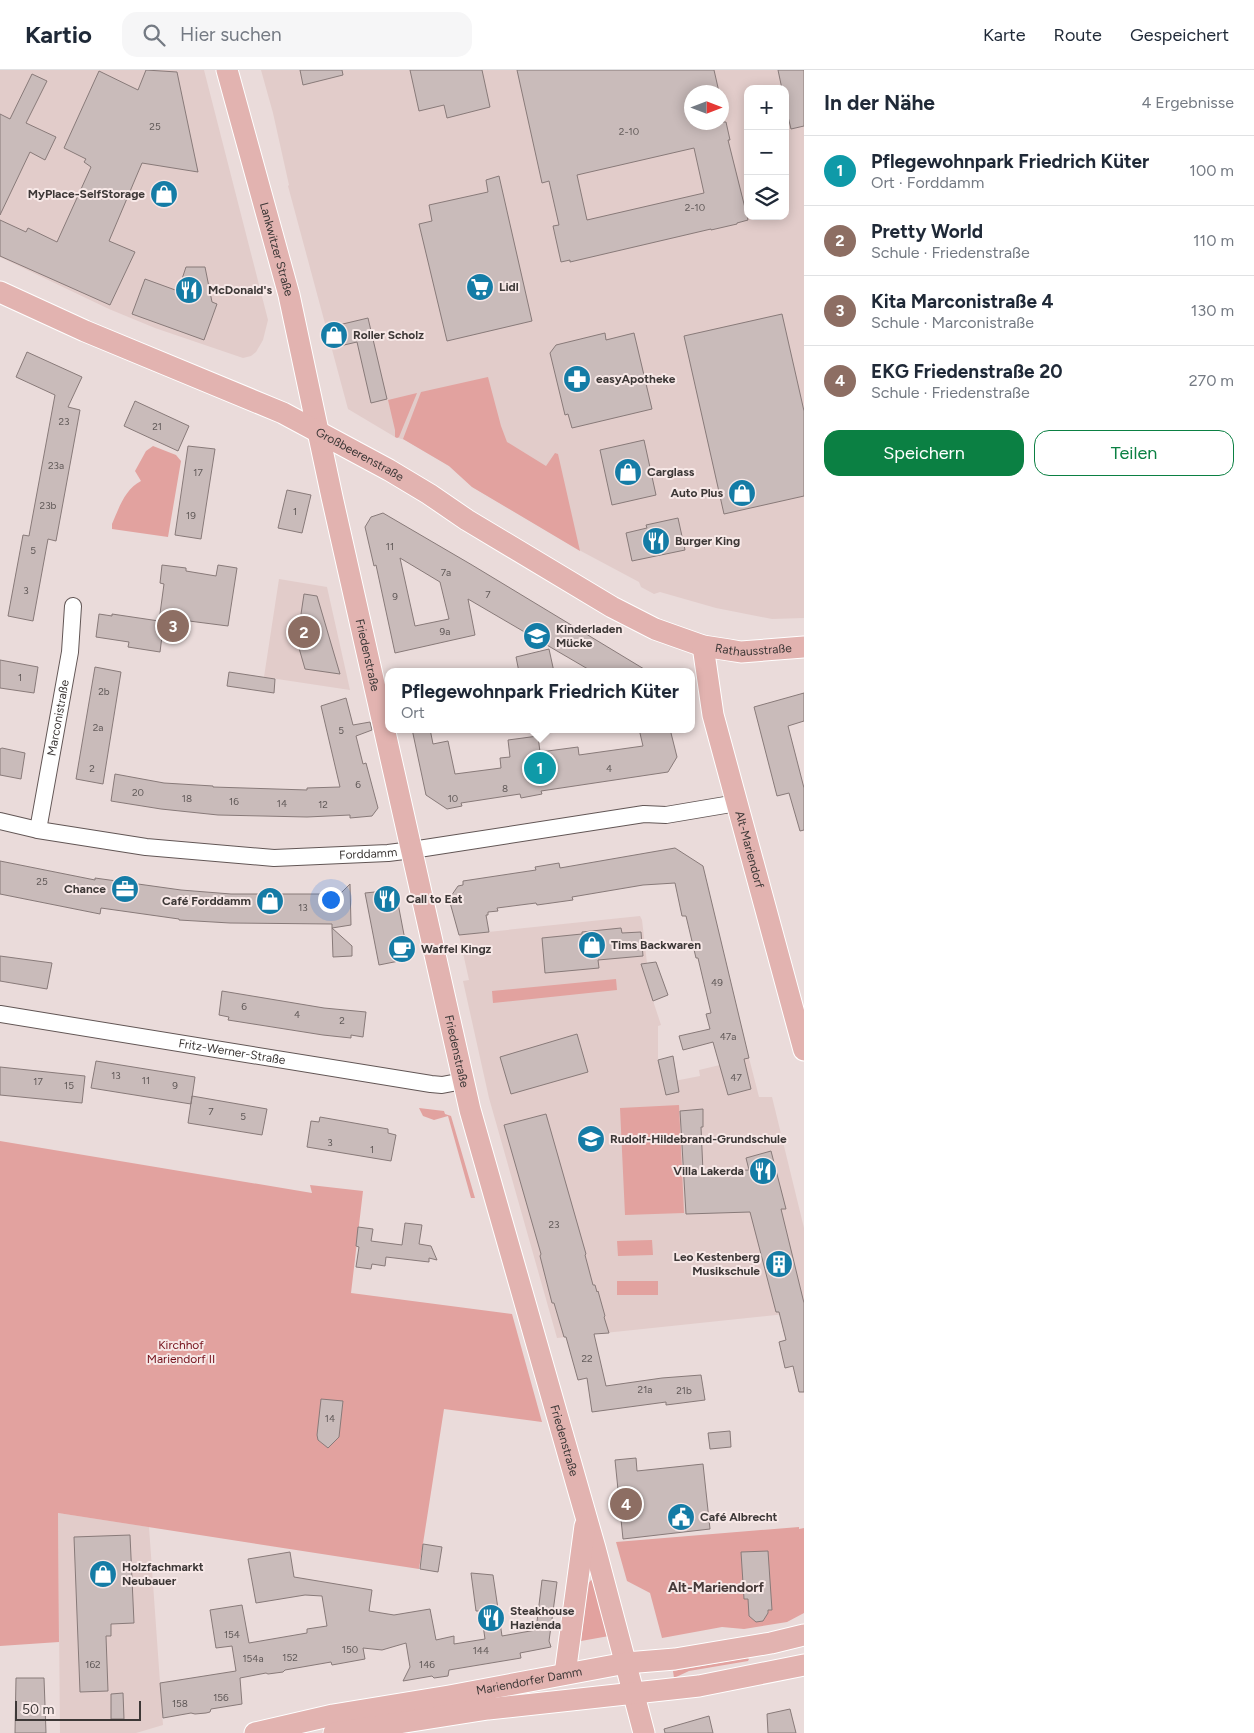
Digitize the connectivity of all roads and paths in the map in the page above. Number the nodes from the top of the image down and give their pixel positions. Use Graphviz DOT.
graph roads {
  1 [pos="227,70"];
  2 [pos="0,292"];
  3 [pos="317,430"];
  4 [pos="73,606"];
  5 [pos="703,646"];
  6 [pos="804,647"];
  7 [pos="385,731"];
  8 [pos="386,733"];
  9 [pos="737,803"];
  10 [pos="0,821"];
  11 [pos="38,830"];
  12 [pos="412,850"];
  13 [pos="0,1014"];
  14 [pos="804,1050"];
  15 [pos="463,1081"];
  16 [pos="586,1516"];
  17 [pos="804,1634"];
  18 [pos="626,1664"];
  19 [pos="804,1665"];
  20 [pos="565,1674"];
  21 [pos="634,1693"];
  22 [pos="255,1733"];
  23 [pos="334,1733"];
  24 [pos="644,1733"];
  1 -- 3 [label="main road, Lankwitzer Straße"];
  2 -- 3 [label="main road, Großbeerenstraße"];
  3 -- 5 [label="main road, Großbeerenstraße"];
  3 -- 7 [label="main road, Friedenstraße"];
  4 -- 11 [label="street, Marconistraße"];
  5 -- 6 [label="main road, Rathausstraße"];
  5 -- 9 [label="main road, Alt-Mariendorf"];
  8 -- 12 [label="main road, Friedenstraße"];
  9 -- 12 [label="street, Forddamm"];
  9 -- 14 [label="main road, Alt-Mariendorf"];
  10 -- 11 [label="street, Forddamm"];
  11 -- 12 [label="street, Forddamm"];
  12 -- 15 [label="main road, Friedenstraße"];
  13 -- 15 [label="street, Fritz-Werner-Straße"];
  15 -- 16 [label="main road, Friedenstraße"];
  16 -- 18 [label="main road, Friedenstraße"];
  16 -- 20 [label="main road"];
  17 -- 18 [label="main road, Mariendorfer Damm"];
  18 -- 20 [label="main road, Mariendorfer Damm"];
  18 -- 21 [label="main road, Friedenstraße"];
  19 -- 21 [label="main road, Mariendorfer Damm"];
  20 -- 22 [label="main road, Mariendorfer Damm"];
  21 -- 23 [label="main road, Mariendorfer Damm"];
  21 -- 24 [label="main road, Friedenstraße"];
}
